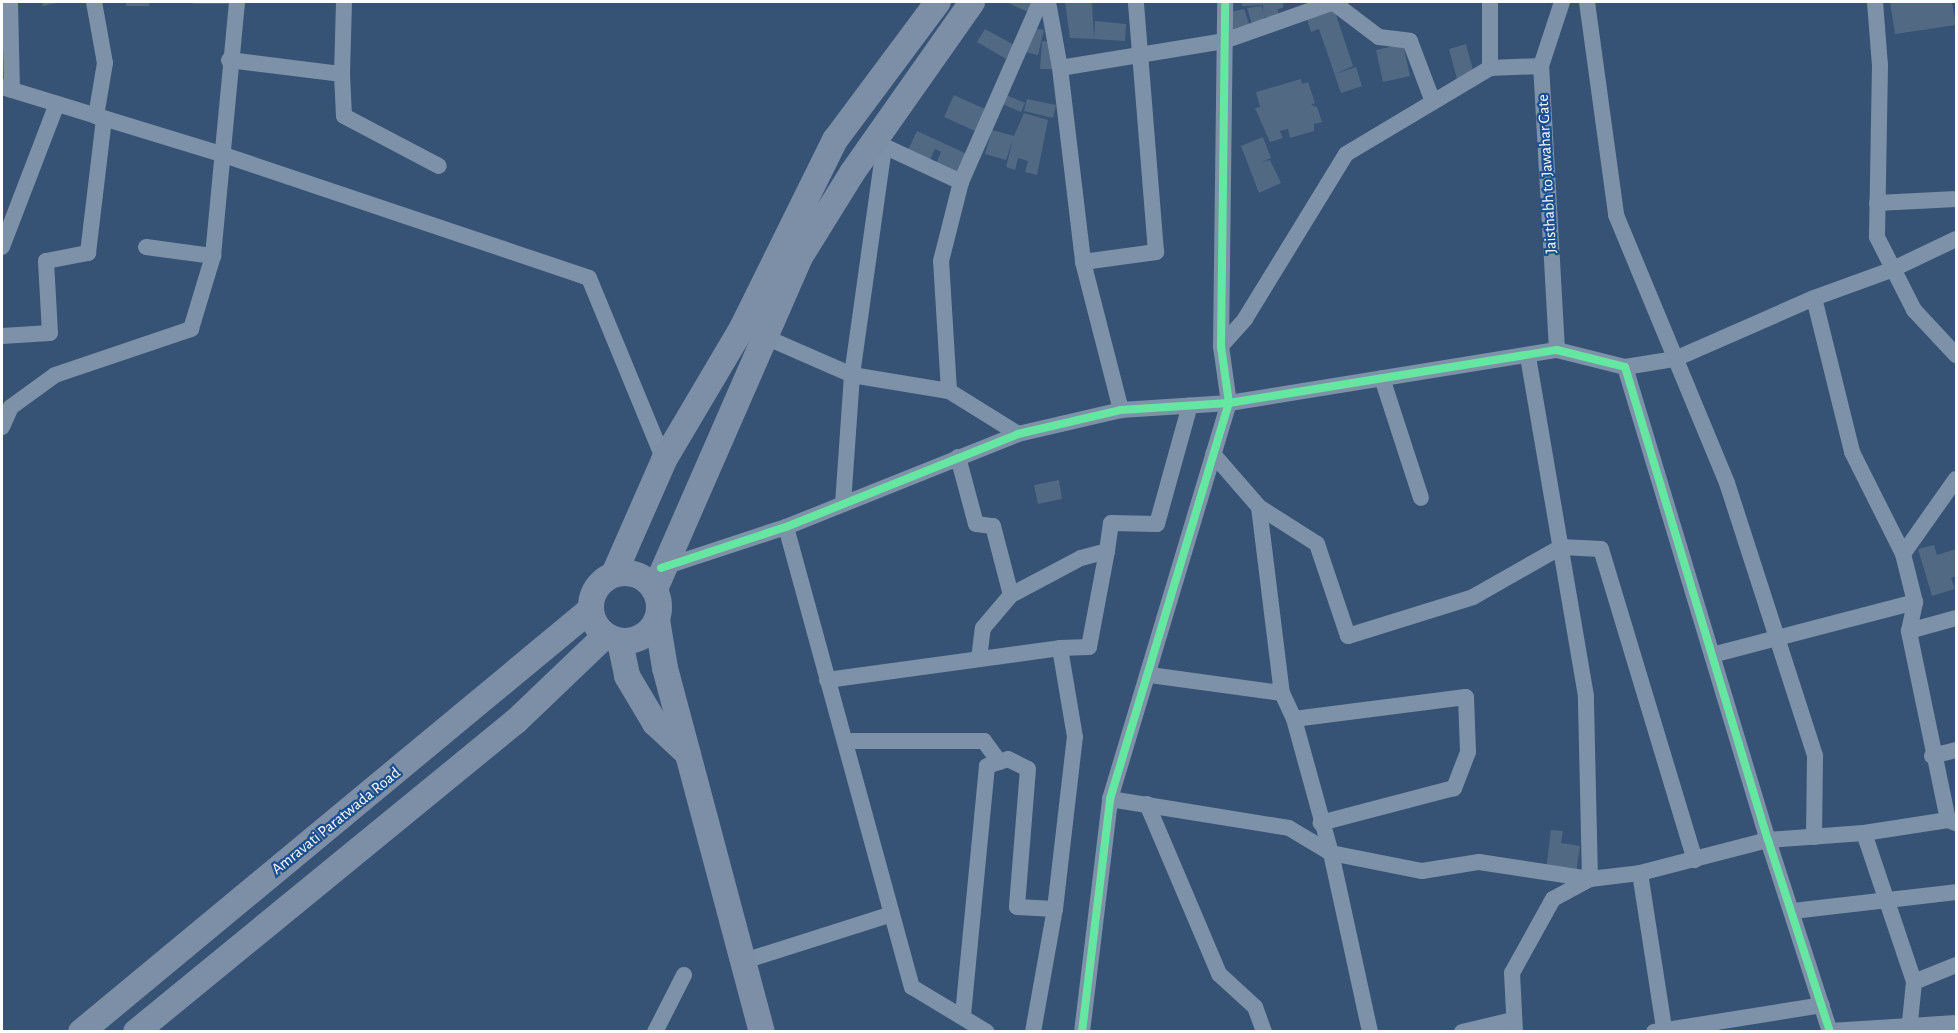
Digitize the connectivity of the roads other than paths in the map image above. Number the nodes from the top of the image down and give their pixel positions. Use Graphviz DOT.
graph roads {
  1 [pos="10,2"];
  2 [pos="94,2"];
  3 [pos="237,2"];
  4 [pos="344,2"];
  5 [pos="938,2"];
  6 [pos="972,2"];
  7 [pos="1040,2"];
  8 [pos="1048,2"];
  9 [pos="1136,2"];
  10 [pos="1225,2"];
  11 [pos="1334,2"];
  12 [pos="1490,2"];
  13 [pos="1562,2"];
  14 [pos="1587,2"];
  15 [pos="1875,2"];
  16 [pos="1224,41"];
  17 [pos="1138,57"];
  18 [pos="229,60"];
  19 [pos="1541,66"];
  20 [pos="1060,68"];
  21 [pos="1490,68"];
  22 [pos="342,74"];
  23 [pos="7,89"];
  24 [pos="1433,102"];
  25 [pos="57,105"];
  26 [pos="100,118"];
  27 [pos="879,143"];
  28 [pos="224,155"];
  29 [pos="440,166"];
  30 [pos="961,183"];
  31 [pos="1956,199"];
  32 [pos="1877,203"];
  33 [pos="1956,239"];
  34 [pos="2,247"];
  35 [pos="146,247"];
  36 [pos="213,256"];
  37 [pos="1083,262"];
  38 [pos="1892,270"];
  39 [pos="1814,298"];
  40 [pos="753,332"];
  41 [pos="2,336"];
  42 [pos="1221,346"];
  43 [pos="1557,350"];
  44 [pos="1956,355"];
  45 [pos="1528,357"];
  46 [pos="1675,359"];
  47 [pos="1625,367"];
  48 [pos="852,375"];
  49 [pos="1382,378"];
  50 [pos="949,392"];
  51 [pos="1229,403"];
  52 [pos="1190,405"];
  53 [pos="1121,410"];
  54 [pos="2,427"];
  55 [pos="1018,434"];
  56 [pos="1213,454"];
  57 [pos="958,457"];
  58 [pos="664,460"];
  59 [pos="1956,479"];
  60 [pos="1421,498"];
  61 [pos="843,504"];
  62 [pos="1259,507"];
  63 [pos="786,527"];
  64 [pos="1561,548"];
  65 [pos="1107,551"];
  66 [pos="1903,554"];
  67 [pos="614,574"];
  68 [pos="658,579"];
  69 [pos="1011,595"];
  70 [pos="1915,602"];
  71 [pos="590,610"];
  72 [pos="1956,618"];
  73 [pos="657,620"];
  74 [pos="1909,632"];
  75 [pos="613,639"];
  76 [pos="1777,639"];
  77 [pos="1060,648"];
  78 [pos="1712,655"];
  79 [pos="979,659"];
  80 [pos="1150,675"];
  81 [pos="827,680"];
  82 [pos="1282,693"];
  83 [pos="1294,719"];
  84 [pos="846,741"];
  85 [pos="1956,750"];
  86 [pos="688,754"];
  87 [pos="1932,756"];
  88 [pos="999,762"];
  89 [pos="1110,800"];
  90 [pos="1147,804"];
  91 [pos="1952,821"];
  92 [pos="1321,823"];
  93 [pos="1864,833"];
  94 [pos="1814,837"];
  95 [pos="1768,840"];
  96 [pos="1331,853"];
  97 [pos="1695,860"];
  98 [pos="1640,873"];
  99 [pos="1590,879"];
  100 [pos="1956,891"];
  101 [pos="1886,900"];
  102 [pos="1055,909"];
  103 [pos="1793,911"];
  104 [pos="892,915"];
  105 [pos="741,962"];
  106 [pos="1956,965"];
  107 [pos="684,975"];
  108 [pos="1914,982"];
  109 [pos="1822,1005"];
  110 [pos="963,1015"];
  111 [pos="1956,1023"];
  112 [pos="1514,1026"];
  113 [pos="1909,1029"];
  114 [pos="1659,1030"];
  115 [pos="1830,1031"];
  116 [pos="81,1032"];
  117 [pos="136,1032"];
  118 [pos="655,1032"];
  119 [pos="762,1032"];
  120 [pos="987,1032"];
  121 [pos="1033,1032"];
  122 [pos="1082,1032"];
  123 [pos="1264,1032"];
  124 [pos="1370,1032"];
  125 [pos="1462,1032"];
  1 -- 23 [label="street"];
  2 -- 26 [label="street"];
  3 -- 18 [label="street"];
  4 -- 22 [label="street"];
  5 -- 40 [label="main road"];
  6 -- 27 [label="main road"];
  7 -- 30 [label="street"];
  8 -- 20 [label="street"];
  9 -- 17 [label="street"];
  10 -- 16 [label="street"];
  11 -- 16 [label="street"];
  11 -- 24 [label="street"];
  12 -- 21 [label="street"];
  13 -- 19 [label="street, Jaisthabh to Jawahar Gate"];
  14 -- 46 [label="street"];
  15 -- 32 [label="street"];
  16 -- 17 [label="street"];
  16 -- 42 [label="street"];
  17 -- 20 [label="street"];
  17 -- 37 [label="street"];
  18 -- 22 [label="street"];
  18 -- 28 [label="street"];
  19 -- 21 [label="street"];
  19 -- 43 [label="street, Jaisthabh to Jawahar Gate"];
  20 -- 37 [label="street"];
  21 -- 24 [label="street"];
  22 -- 29 [label="street"];
  23 -- 25 [label="street"];
  24 -- 42 [label="street"];
  25 -- 26 [label="street"];
  25 -- 34 [label="street"];
  26 -- 28 [label="street"];
  26 -- 41 [label="street"];
  27 -- 30 [label="street"];
  27 -- 40 [label="main road"];
  27 -- 48 [label="street"];
  28 -- 36 [label="street"];
  28 -- 58 [label="street"];
  30 -- 50 [label="street"];
  31 -- 32 [label="street"];
  32 -- 38 [label="street"];
  33 -- 38 [label="street"];
  35 -- 36 [label="street"];
  36 -- 54 [label="street"];
  37 -- 53 [label="street"];
  38 -- 39 [label="street"];
  38 -- 44 [label="street"];
  39 -- 46 [label="street"];
  39 -- 66 [label="street"];
  40 -- 48 [label="street"];
  40 -- 58 [label="main road"];
  40 -- 68 [label="main road"];
  42 -- 51 [label="street"];
  43 -- 45 [label="street"];
  43 -- 47 [label="street"];
  45 -- 49 [label="street"];
  45 -- 64 [label="street"];
  46 -- 47 [label="street"];
  46 -- 76 [label="street"];
  47 -- 78 [label="street"];
  48 -- 50 [label="street"];
  48 -- 61 [label="street"];
  49 -- 51 [label="street"];
  49 -- 60 [label="street"];
  50 -- 55 [label="street"];
  51 -- 52 [label="street"];
  51 -- 56 [label="street"];
  52 -- 53 [label="street"];
  52 -- 65 [label="street"];
  53 -- 55 [label="street"];
  55 -- 57 [label="street"];
  56 -- 62 [label="street"];
  56 -- 80 [label="street"];
  57 -- 61 [label="street"];
  57 -- 69 [label="street"];
  58 -- 67 [label="main road"];
  59 -- 66 [label="street"];
  61 -- 63 [label="street"];
  62 -- 64 [label="street"];
  62 -- 82 [label="street"];
  63 -- 68 [label="street"];
  63 -- 81 [label="street"];
  64 -- 97 [label="street"];
  64 -- 99 [label="street"];
  65 -- 69 [label="street"];
  65 -- 77 [label="street"];
  66 -- 70 [label="street"];
  67 -- 68 [label="main road"];
  67 -- 71 [label="main road"];
  68 -- 73 [label="main road"];
  69 -- 79 [label="street"];
  70 -- 74 [label="street"];
  70 -- 76 [label="street"];
  71 -- 75 [label="main road"];
  71 -- 116 [label="main road, Amravati Paratwada Road"];
  72 -- 74 [label="street"];
  73 -- 75 [label="main road"];
  73 -- 86 [label="main road"];
  74 -- 87 [label="street"];
  75 -- 86 [label="main road"];
  75 -- 117 [label="main road"];
  76 -- 78 [label="street"];
  76 -- 94 [label="street"];
  77 -- 79 [label="street"];
  77 -- 102 [label="street"];
  78 -- 95 [label="street"];
  79 -- 81 [label="street"];
  80 -- 82 [label="street"];
  80 -- 89 [label="street"];
  81 -- 84 [label="street"];
  82 -- 83 [label="street"];
  83 -- 92 [label="street"];
  83 -- 92 [label="street"];
  84 -- 88 [label="street"];
  84 -- 104 [label="street"];
  85 -- 87 [label="street"];
  86 -- 105 [label="main road"];
  87 -- 91 [label="street"];
  88 -- 102 [label="street"];
  88 -- 110 [label="street"];
  89 -- 90 [label="street"];
  89 -- 122 [label="street"];
  90 -- 96 [label="street"];
  90 -- 123 [label="street"];
  91 -- 93 [label="street"];
  92 -- 96 [label="street"];
  93 -- 94 [label="street"];
  93 -- 101 [label="street"];
  94 -- 95 [label="street"];
  95 -- 97 [label="street"];
  95 -- 103 [label="street"];
  96 -- 99 [label="street"];
  96 -- 124 [label="street"];
  97 -- 98 [label="street"];
  98 -- 99 [label="street"];
  98 -- 114 [label="street"];
  99 -- 112 [label="street"];
  100 -- 101 [label="street"];
  101 -- 103 [label="street"];
  101 -- 108 [label="street"];
  102 -- 121 [label="street"];
  103 -- 109 [label="street"];
  104 -- 105 [label="street"];
  104 -- 110 [label="street"];
  105 -- 119 [label="main road"];
  106 -- 108 [label="street"];
  107 -- 118 [label="street"];
  108 -- 113 [label="street"];
  109 -- 114 [label="street"];
  109 -- 115 [label="street"];
  110 -- 120 [label="street"];
  111 -- 113 [label="street"];
  112 -- 125 [label="street"];
  113 -- 115 [label="street"];
}
